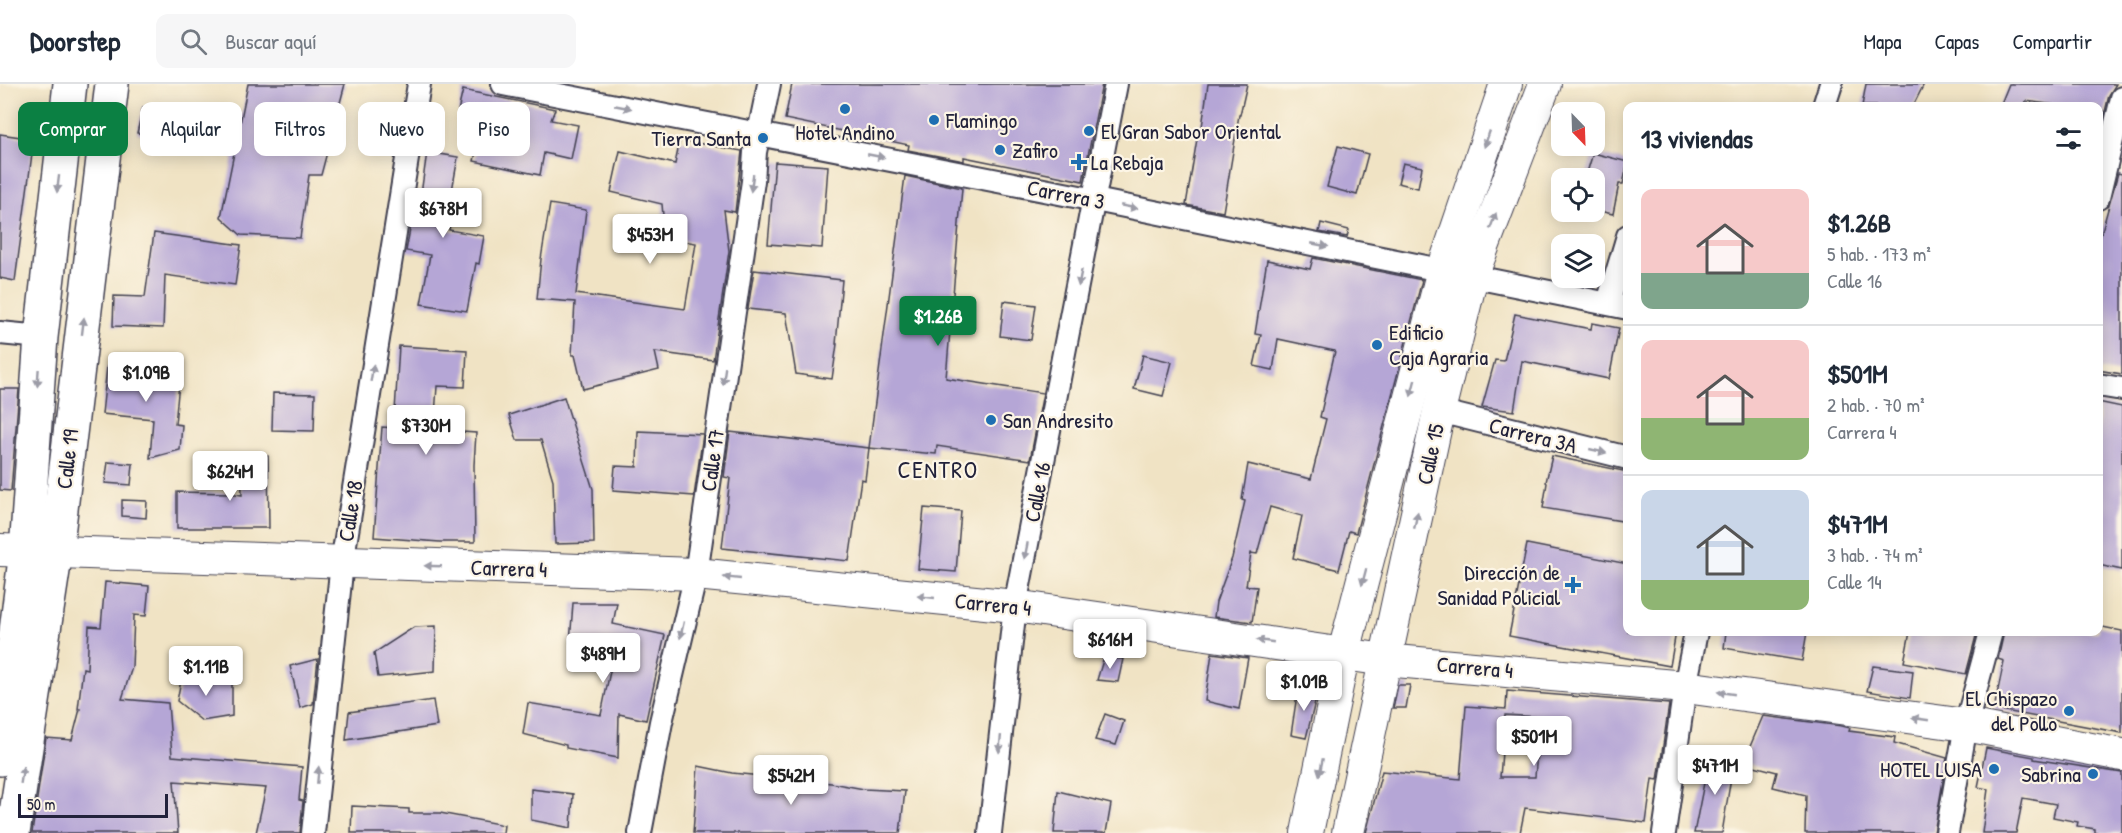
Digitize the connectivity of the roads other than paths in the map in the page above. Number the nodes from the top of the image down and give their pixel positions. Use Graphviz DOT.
graph roads {
  1 [pos="70,84"];
  2 [pos="112,84"];
  3 [pos="419,84"];
  4 [pos="503,84"];
  5 [pos="769,84"];
  6 [pos="1116,84"];
  7 [pos="1506,84"];
  8 [pos="1545,84"];
  9 [pos="1831,84"];
  10 [pos="2122,98"];
  11 [pos="1825,102"];
  12 [pos="760,134"];
  13 [pos="2103,177"];
  14 [pos="1095,200"];
  15 [pos="1623,270"];
  16 [pos="1458,273"];
  17 [pos="1618,305"];
  18 [pos="0,333"];
  19 [pos="41,337"];
  20 [pos="2103,386"];
  21 [pos="2122,389"];
  22 [pos="1439,411"];
  23 [pos="1623,457"];
  24 [pos="26,556"];
  25 [pos="342,563"];
  26 [pos="696,574"];
  27 [pos="1015,606"];
  28 [pos="1695,636"];
  29 [pos="1990,636"];
  30 [pos="1344,652"];
  31 [pos="1385,660"];
  32 [pos="1684,687"];
  33 [pos="0,688"];
  34 [pos="1966,725"];
  35 [pos="2122,755"];
  36 [pos="0,759"];
  37 [pos="13,833"];
  38 [pos="313,833"];
  39 [pos="640,833"];
  40 [pos="990,833"];
  41 [pos="1307,833"];
  42 [pos="1348,833"];
  43 [pos="1664,833"];
  44 [pos="1947,833"];
  1 -- 19 [label="main road, Calle 19, one-way"];
  24 -- 2 [label="main road, Calle 19, one-way"];
  25 -- 3 [label="street, Calle 18, one-way"];
  4 -- 12 [label="street, Carrera 3, one-way"];
  5 -- 12 [label="street, Calle 17"];
  6 -- 14 [label="street, Calle 16"];
  7 -- 16 [label="street, Calle 15, one-way"];
  16 -- 8 [label="street, Calle 15, one-way"];
  9 -- 11 [label="street"];
  10 -- 13 [label="street"];
  12 -- 14 [label="street, Carrera 3, one-way"];
  12 -- 26 [label="street, Calle 17, one-way"];
  14 -- 16 [label="street, Carrera 3, one-way"];
  14 -- 27 [label="street, Calle 16, one-way"];
  15 -- 17 [label="street"];
  16 -- 17 [label="street, Carrera 3"];
  16 -- 22 [label="street, Calle 15"];
  16 -- 30 [label="street, Calle 15, one-way"];
  18 -- 19 [label="street"];
  19 -- 24 [label="main road, Calle 19, one-way"];
  20 -- 21 [label="street"];
  22 -- 23 [label="street, Carrera 3A, one-way"];
  31 -- 22 [label="street, Calle 15, one-way"];
  24 -- 25 [label="street, Carrera 4"];
  24 -- 33 [label="main road"];
  24 -- 36 [label="main road, Calle 19"];
  37 -- 24 [label="main road, Calle 19, one-way"];
  26 -- 25 [label="street, Carrera 4, one-way"];
  38 -- 25 [label="street, Calle 18, one-way"];
  27 -- 26 [label="street, Carrera 4, one-way"];
  26 -- 39 [label="street, Calle 17, one-way"];
  30 -- 27 [label="street, Carrera 4, one-way"];
  27 -- 40 [label="street, Calle 16, one-way"];
  28 -- 32 [label="street"];
  29 -- 34 [label="street"];
  30 -- 31 [label="street, Carrera 4"];
  30 -- 41 [label="street, Calle 15, one-way"];
  31 -- 32 [label="street, Carrera 4"];
  31 -- 42 [label="street, Calle 15"];
  34 -- 32 [label="street, Carrera 4, one-way"];
  32 -- 43 [label="street"];
  34 -- 35 [label="street, Carrera 4"];
  34 -- 44 [label="street"];
}
